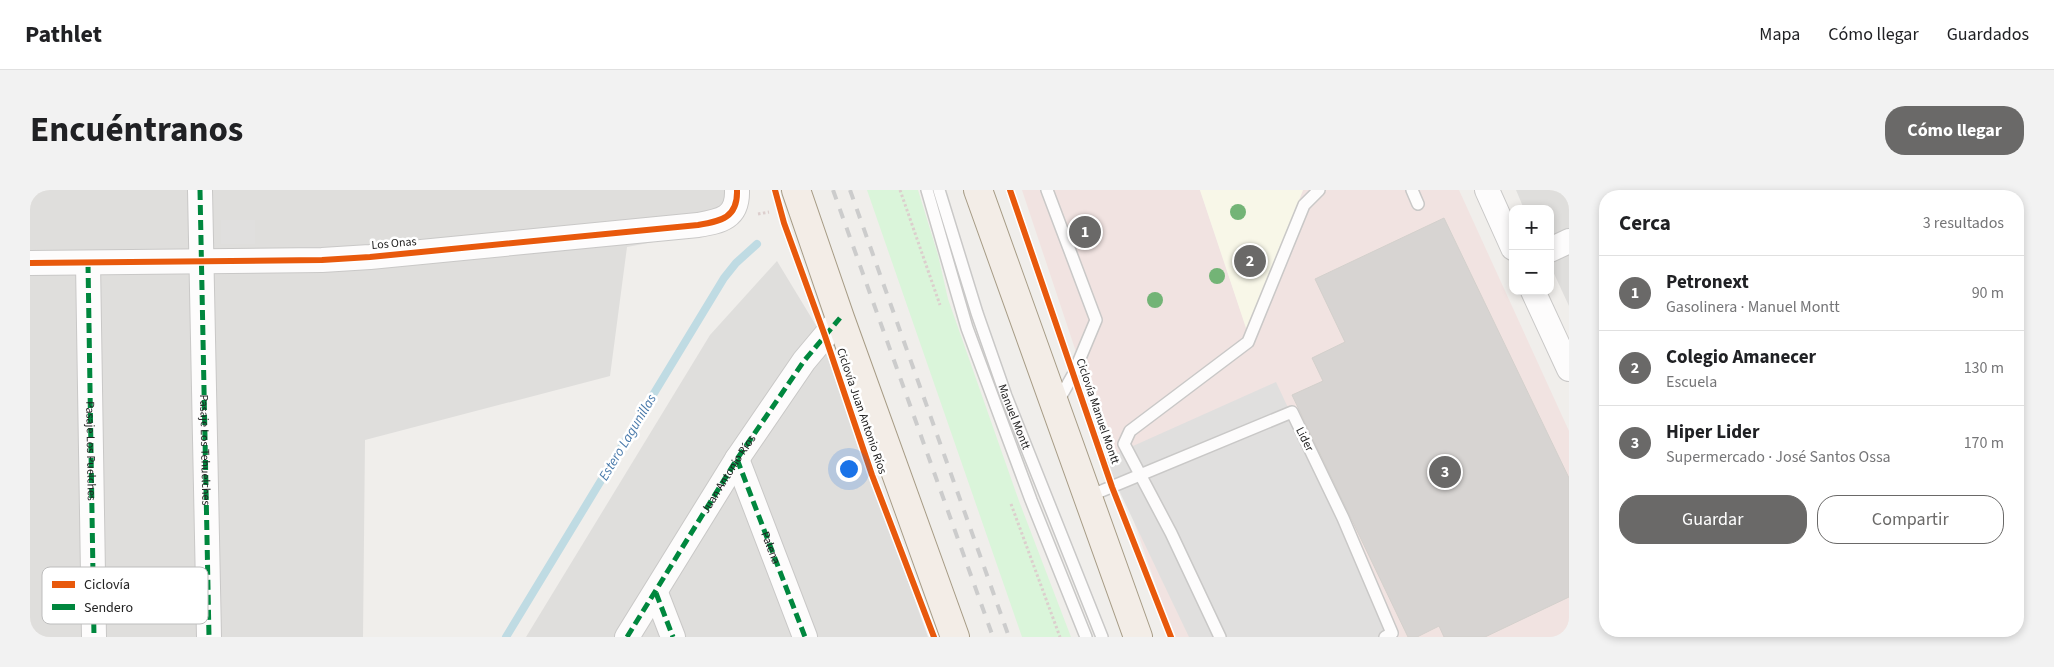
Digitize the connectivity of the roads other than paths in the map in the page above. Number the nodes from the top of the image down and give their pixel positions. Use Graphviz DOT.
graph roads {
  1 [pos="200,190"];
  2 [pos="737,190"];
  3 [pos="796,190"];
  4 [pos="928,190"];
  5 [pos="939,190"];
  6 [pos="978,190"];
  7 [pos="1047,190"];
  8 [pos="1319,190"];
  9 [pos="1412,190"];
  10 [pos="1487,190"];
  11 [pos="1418,204"];
  12 [pos="1509,239"];
  13 [pos="1569,241"];
  14 [pos="1554,248"];
  15 [pos="202,262"];
  16 [pos="30,263"];
  17 [pos="88,263"];
  18 [pos="1535,295"];
  19 [pos="840,318"];
  20 [pos="1569,369"];
  21 [pos="1056,407"];
  22 [pos="737,459"];
  23 [pos="1140,474"];
  24 [pos="1087,496"];
  25 [pos="93,567"];
  26 [pos="208,567"];
  27 [pos="208,583"];
  28 [pos="656,593"];
  29 [pos="94,624"];
  30 [pos="94,637"];
  31 [pos="209,637"];
  32 [pos="627,637"];
  33 [pos="673,637"];
  34 [pos="805,637"];
  35 [pos="955,637"];
  36 [pos="1086,637"];
  37 [pos="1102,637"];
  38 [pos="1138,637"];
  39 [pos="1220,637"];
  40 [pos="1385,637"];
  1 -- 15 [label="street, Pasaje Los Tehuelches"];
  2 -- 15 [label="street, Los Onas"];
  3 -- 19 [label="main road"];
  4 -- 36 [label="lane, Manuel Montt"];
  5 -- 37 [label="lane, Manuel Montt"];
  6 -- 21 [label="main road"];
  7 -- 21 [label="lane"];
  8 -- 23 [label="lane"];
  9 -- 11 [label="lane"];
  10 -- 12 [label="street"];
  13 -- 14 [label="street"];
  15 -- 17 [label="street, Los Onas"];
  15 -- 26 [label="street, Pasaje Los Tehuelches"];
  16 -- 17 [label="street, Los Onas"];
  17 -- 25 [label="street, Pasaje Los Puelches"];
  18 -- 20 [label="street"];
  19 -- 22 [label="street, Juan Antonio Ríos"];
  19 -- 35 [label="main road"];
  21 -- 24 [label="main road"];
  22 -- 28 [label="street, Juan Antonio Ríos"];
  22 -- 34 [label="street, Palena"];
  23 -- 24 [label="lane, Lider"];
  23 -- 39 [label="lane"];
  23 -- 40 [label="lane, Lider"];
  24 -- 38 [label="main road"];
  27 -- 31 [label="street, Pasaje Los Tehuelches"];
  28 -- 32 [label="street, Juan Antonio Ríos"];
  28 -- 33 [label="street"];
  29 -- 30 [label="street, Pasaje Los Puelches"];
}
